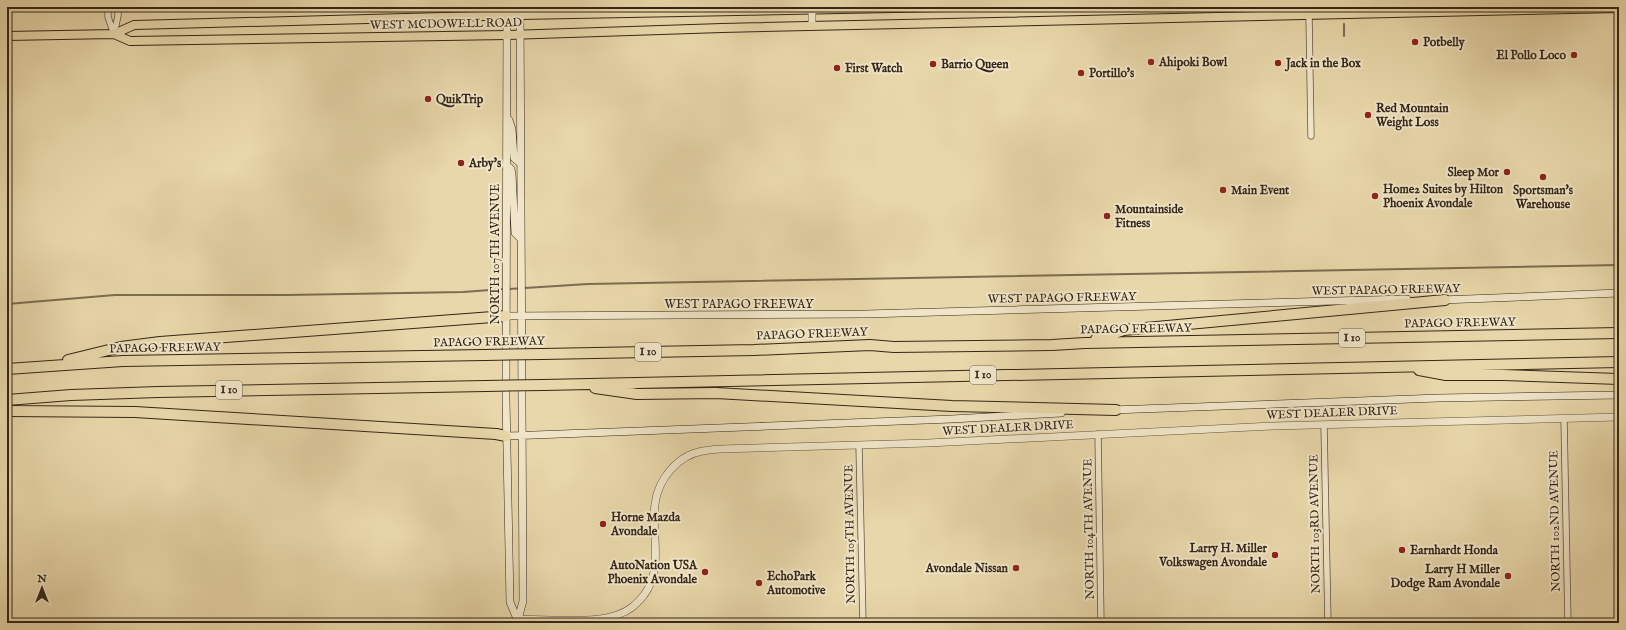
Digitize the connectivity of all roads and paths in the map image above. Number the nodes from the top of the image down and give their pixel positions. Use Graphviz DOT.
graph roads {
  1 [pos="108,7"];
  2 [pos="118,7"];
  3 [pos="946,7"];
  4 [pos="1400,7"];
  5 [pos="812,8"];
  6 [pos="1619,8"];
  7 [pos="1451,9"];
  8 [pos="507,11"];
  9 [pos="520,11"];
  10 [pos="1309,11"];
  11 [pos="1378,14"];
  12 [pos="812,26"];
  13 [pos="114,34"];
  14 [pos="507,35"];
  15 [pos="520,35"];
  16 [pos="7,36"];
  17 [pos="507,116"];
  18 [pos="1310,136"];
  19 [pos="520,163"];
  20 [pos="506,164"];
  21 [pos="520,238"];
  22 [pos="1619,293"];
  23 [pos="1445,300"];
  24 [pos="506,316"];
  25 [pos="522,317"];
  26 [pos="1619,333"];
  27 [pos="1085,343"];
  28 [pos="1619,362"];
  29 [pos="45,366"];
  30 [pos="1400,366"];
  31 [pos="7,369"];
  32 [pos="1619,379"];
  33 [pos="566,384"];
  34 [pos="1619,395"];
  35 [pos="7,400"];
  36 [pos="1116,410"];
  37 [pos="7,411"];
  38 [pos="1619,418"];
  39 [pos="1564,419"];
  40 [pos="1324,424"];
  41 [pos="1098,434"];
  42 [pos="506,436"];
  43 [pos="522,436"];
  44 [pos="859,444"];
  45 [pos="517,621"];
  46 [pos="863,623"];
  47 [pos="1101,623"];
  48 [pos="1328,623"];
  49 [pos="1568,623"];
  1 -- 13 [label="street"];
  2 -- 13 [label="street"];
  3 -- 5 [label="main road, WEST MCDOWELL ROAD"];
  4 -- 11 [label="main road"];
  5 -- 9 [label="main road, WEST MCDOWELL ROAD"];
  5 -- 12 [label="main road"];
  6 -- 7 [label="main road, WEST MCDOWELL ROAD"];
  7 -- 11 [label="main road, WEST MCDOWELL ROAD"];
  8 -- 9 [label="main road, WEST MCDOWELL ROAD"];
  8 -- 13 [label="main road, WEST MCDOWELL ROAD"];
  8 -- 14 [label="main road, NORTH 107TH AVENUE"];
  9 -- 15 [label="main road, NORTH 107TH AVENUE"];
  10 -- 11 [label="main road, WEST MCDOWELL ROAD"];
  10 -- 12 [label="main road, WEST MCDOWELL ROAD"];
  10 -- 18 [label="street"];
  12 -- 15 [label="main road, WEST MCDOWELL ROAD"];
  13 -- 14 [label="main road, WEST MCDOWELL ROAD"];
  13 -- 16 [label="main road, WEST MCDOWELL ROAD"];
  14 -- 15 [label="main road, WEST MCDOWELL ROAD"];
  14 -- 17 [label="main road, NORTH 107TH AVENUE"];
  15 -- 19 [label="main road, NORTH 107TH AVENUE"];
  17 -- 19 [label="main road"];
  17 -- 20 [label="main road, NORTH 107TH AVENUE"];
  19 -- 21 [label="main road, NORTH 107TH AVENUE"];
  20 -- 21 [label="main road"];
  20 -- 24 [label="main road, NORTH 107TH AVENUE"];
  21 -- 25 [label="main road, NORTH 107TH AVENUE"];
  22 -- 23 [label="main road, WEST PAPAGO FREEWAY"];
  23 -- 25 [label="main road, WEST PAPAGO FREEWAY"];
  23 -- 27 [label="highway"];
  24 -- 25 [label="main road, WEST PAPAGO FREEWAY"];
  24 -- 29 [label="highway"];
  24 -- 42 [label="main road, NORTH 107TH AVENUE"];
  25 -- 43 [label="main road, NORTH 107TH AVENUE"];
  26 -- 27 [label="highway, PAPAGO FREEWAY / I 10"];
  27 -- 29 [label="highway, PAPAGO FREEWAY / I 10, bridge"];
  28 -- 30 [label="highway, I 10"];
  29 -- 31 [label="highway, PAPAGO FREEWAY / I 10"];
  30 -- 32 [label="highway"];
  30 -- 33 [label="highway, I 10"];
  33 -- 35 [label="highway, I 10, bridge"];
  33 -- 36 [label="highway"];
  34 -- 36 [label="main road"];
  36 -- 43 [label="main road"];
  37 -- 42 [label="highway"];
  38 -- 39 [label="main road, WEST DEALER DRIVE"];
  39 -- 40 [label="main road, WEST DEALER DRIVE"];
  39 -- 49 [label="street, NORTH 102ND AVENUE"];
  40 -- 41 [label="main road, WEST DEALER DRIVE"];
  40 -- 48 [label="street, NORTH 103RD AVENUE"];
  41 -- 44 [label="main road, WEST DEALER DRIVE"];
  41 -- 47 [label="street, NORTH 104TH AVENUE"];
  42 -- 43 [label="main road"];
  42 -- 45 [label="main road, NORTH 107TH AVENUE"];
  43 -- 45 [label="main road, NORTH 107TH AVENUE"];
  44 -- 45 [label="main road, WEST DEALER DRIVE"];
  44 -- 46 [label="street, NORTH 105TH AVENUE"];
}
